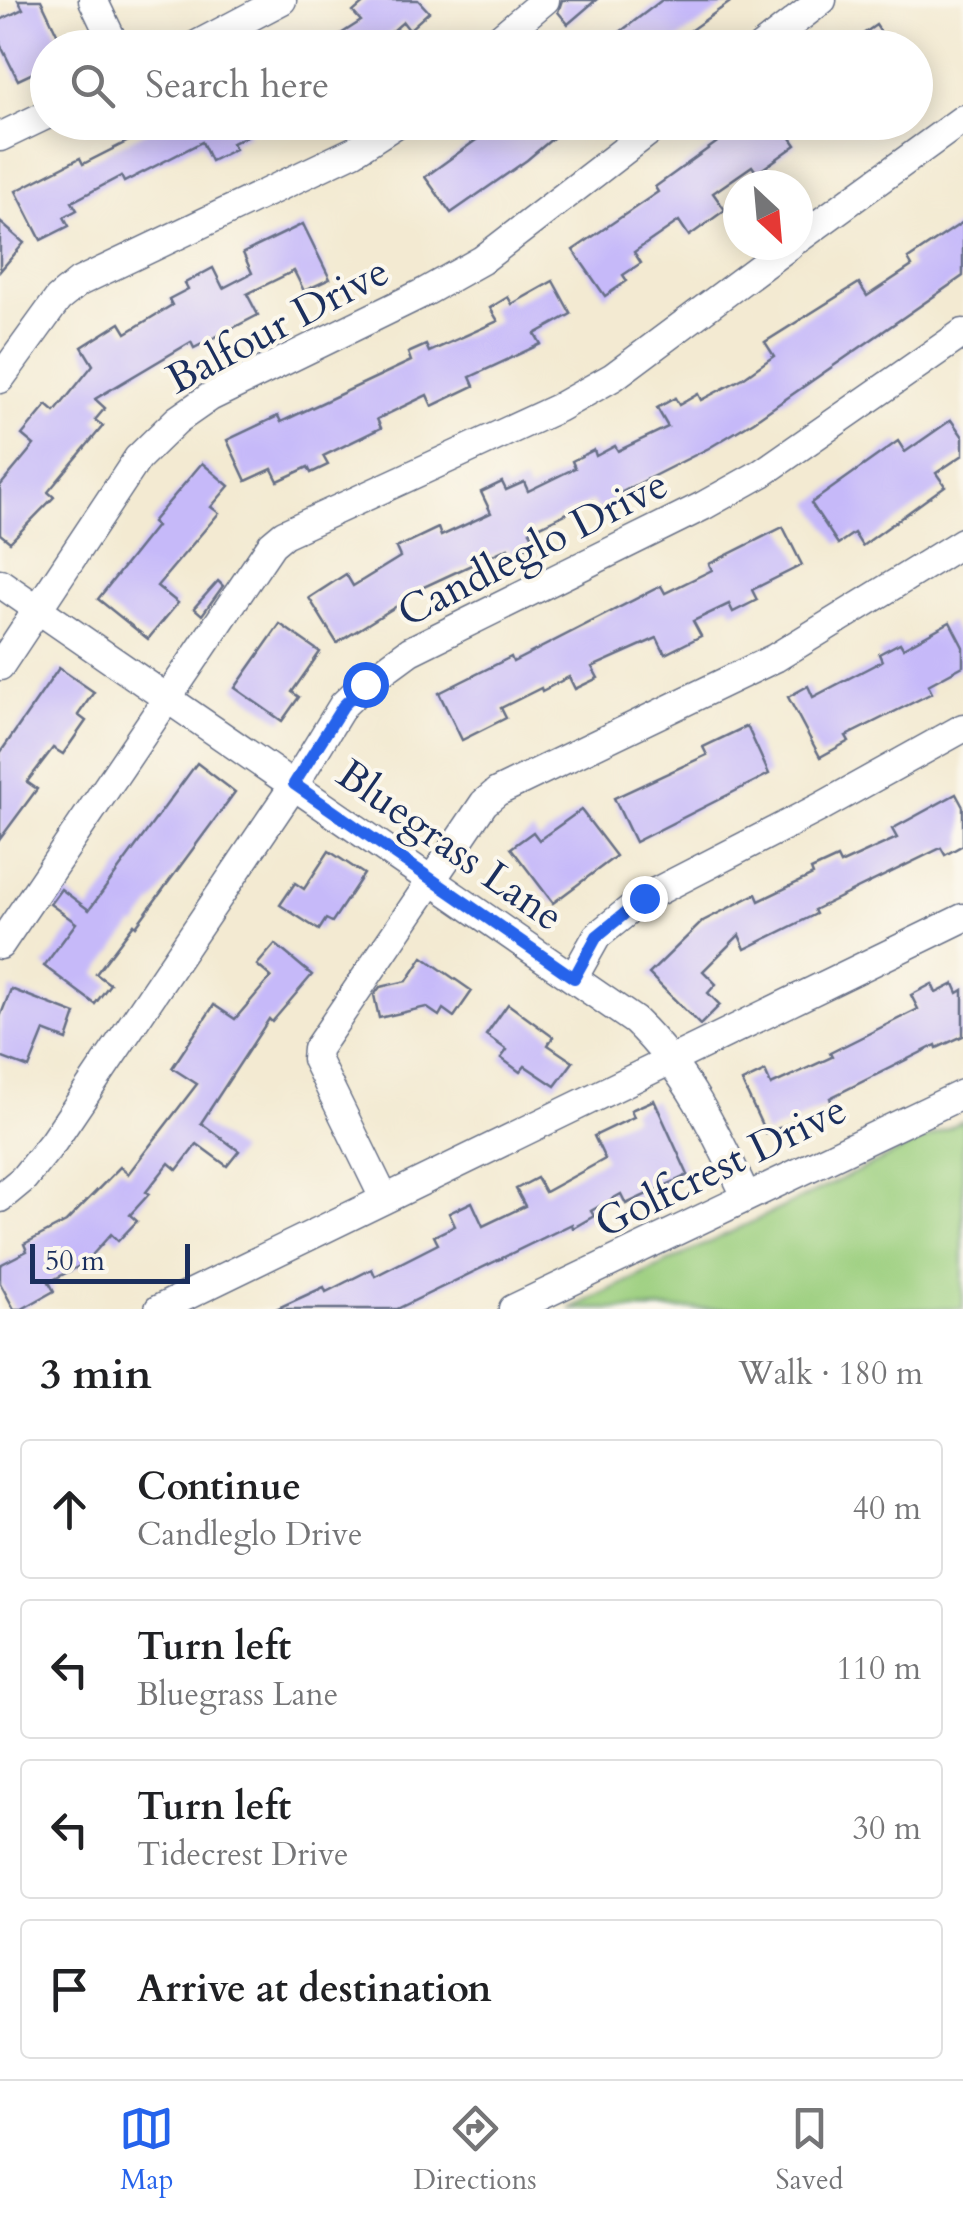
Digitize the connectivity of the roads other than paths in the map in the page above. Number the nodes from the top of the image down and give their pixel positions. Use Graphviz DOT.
graph roads {
  1 [pos="92,0"];
  2 [pos="282,0"];
  3 [pos="545,0"];
  4 [pos="822,0"];
  5 [pos="107,30"];
  6 [pos="224,30"];
  7 [pos="509,30"];
  8 [pos="783,30"];
  9 [pos="963,119"];
  10 [pos="30,123"];
  11 [pos="0,137"];
  12 [pos="371,140"];
  13 [pos="639,140"];
  14 [pos="813,228"];
  15 [pos="770,260"];
  16 [pos="963,333"];
  17 [pos="0,379"];
  18 [pos="963,542"];
  19 [pos="0,583"];
  20 [pos="38,610"];
  21 [pos="0,666"];
  22 [pos="166,697"];
  23 [pos="963,728"];
  24 [pos="294,784"];
  25 [pos="432,880"];
  26 [pos="963,918"];
  27 [pos="0,945"];
  28 [pos="574,978"];
  29 [pos="672,1060"];
  30 [pos="963,1094"];
  31 [pos="746,1196"];
  32 [pos="0,1198"];
  33 [pos="384,1198"];
  34 [pos="159,1309"];
  35 [pos="512,1309"];
  1 -- 5 [label="street"];
  2 -- 6 [label="street"];
  3 -- 7 [label="street"];
  4 -- 8 [label="street"];
  9 -- 14 [label="street"];
  10 -- 11 [label="street"];
  12 -- 17 [label="street"];
  13 -- 20 [label="street, Balfour Drive"];
  15 -- 22 [label="street"];
  16 -- 24 [label="street, Candleglo Drive"];
  18 -- 25 [label="street"];
  19 -- 20 [label="street, Bluegrass Lane"];
  20 -- 21 [label="street, Balfour Drive"];
  20 -- 22 [label="street, Bluegrass Lane"];
  22 -- 24 [label="street, Bluegrass Lane"];
  22 -- 27 [label="street"];
  23 -- 28 [label="street"];
  24 -- 25 [label="street, Bluegrass Lane"];
  24 -- 32 [label="street, Candleglo Drive"];
  25 -- 28 [label="street, Bluegrass Lane"];
  25 -- 33 [label="street"];
  26 -- 29 [label="street"];
  28 -- 29 [label="street, Bluegrass Lane"];
  29 -- 31 [label="street, Bluegrass Lane"];
  29 -- 33 [label="street"];
  30 -- 31 [label="street, Golfcrest Drive"];
  31 -- 35 [label="street, Golfcrest Drive"];
  33 -- 34 [label="street"];
}
